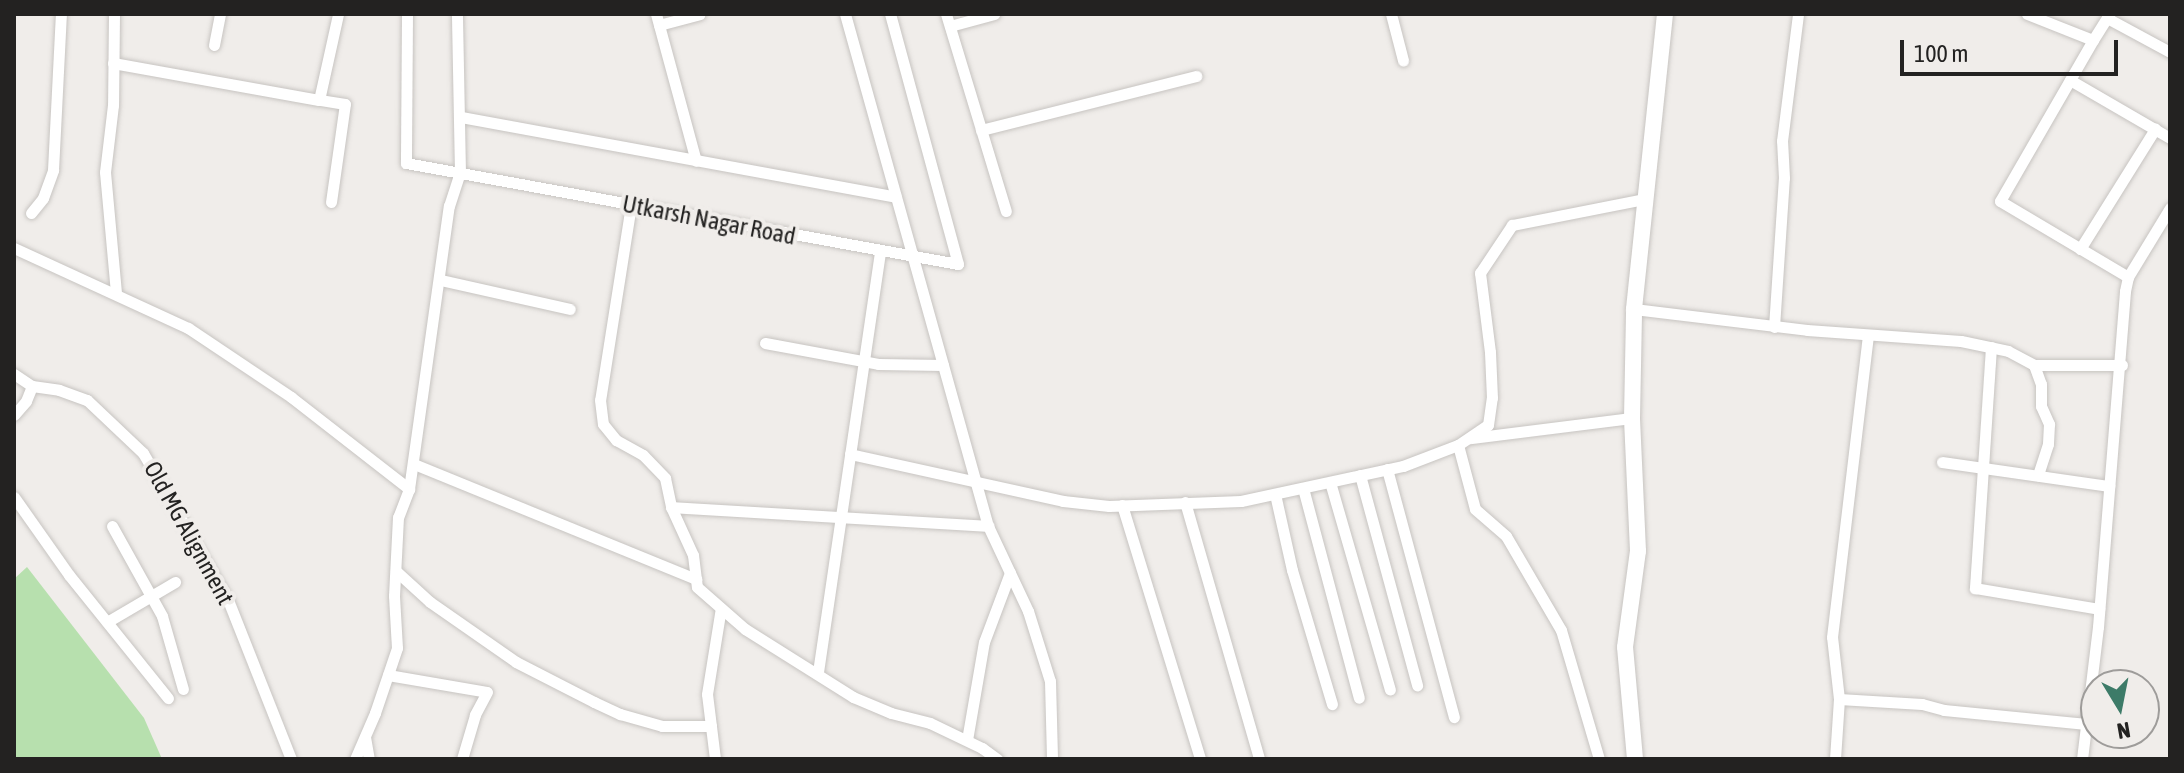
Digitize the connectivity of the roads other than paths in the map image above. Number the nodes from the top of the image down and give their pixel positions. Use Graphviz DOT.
graph roads {
  1 [pos="61,14"];
  2 [pos="114,14"];
  3 [pos="220,14"];
  4 [pos="338,14"];
  5 [pos="407,14"];
  6 [pos="457,14"];
  7 [pos="700,14"];
  8 [pos="845,14"];
  9 [pos="890,14"];
  10 [pos="994,14"];
  11 [pos="1391,14"];
  12 [pos="1665,14"];
  13 [pos="1798,14"];
  14 [pos="2027,14"];
  15 [pos="2108,16"];
  16 [pos="658,19"];
  17 [pos="948,20"];
  18 [pos="2093,40"];
  19 [pos="214,45"];
  20 [pos="2170,52"];
  21 [pos="1403,60"];
  22 [pos="113,63"];
  23 [pos="1196,76"];
  24 [pos="2070,80"];
  25 [pos="319,100"];
  26 [pos="461,117"];
  27 [pos="2155,129"];
  28 [pos="981,130"];
  29 [pos="2170,138"];
  30 [pos="696,161"];
  31 [pos="460,173"];
  32 [pos="896,197"];
  33 [pos="1644,199"];
  34 [pos="331,202"];
  35 [pos="631,205"];
  36 [pos="2170,208"];
  37 [pos="1006,211"];
  38 [pos="31,213"];
  39 [pos="14,248"];
  40 [pos="2080,249"];
  41 [pos="880,252"];
  42 [pos="913,258"];
  43 [pos="2128,277"];
  44 [pos="441,280"];
  45 [pos="116,293"];
  46 [pos="570,309"];
  47 [pos="1634,309"];
  48 [pos="1774,327"];
  49 [pos="1868,335"];
  50 [pos="765,343"];
  51 [pos="1991,347"];
  52 [pos="863,361"];
  53 [pos="943,365"];
  54 [pos="2034,365"];
  55 [pos="2122,365"];
  56 [pos="14,374"];
  57 [pos="32,386"];
  58 [pos="14,415"];
  59 [pos="1632,418"];
  60 [pos="1462,442"];
  61 [pos="850,454"];
  62 [pos="1942,462"];
  63 [pos="414,464"];
  64 [pos="1982,468"];
  65 [pos="1387,469"];
  66 [pos="1360,475"];
  67 [pos="2038,475"];
  68 [pos="975,481"];
  69 [pos="1330,482"];
  70 [pos="2109,486"];
  71 [pos="1303,488"];
  72 [pos="409,489"];
  73 [pos="1275,494"];
  74 [pos="14,497"];
  75 [pos="1185,502"];
  76 [pos="1122,505"];
  77 [pos="671,507"];
  78 [pos="840,519"];
  79 [pos="112,526"];
  80 [pos="988,526"];
  81 [pos="396,571"];
  82 [pos="1010,573"];
  83 [pos="696,579"];
  84 [pos="175,582"];
  85 [pos="151,596"];
  86 [pos="721,608"];
  87 [pos="2099,609"];
  88 [pos="107,622"];
  89 [pos="2092,669"];
  90 [pos="818,672"];
  91 [pos="388,675"];
  92 [pos="1417,685"];
  93 [pos="183,689"];
  94 [pos="1390,690"];
  95 [pos="168,698"];
  96 [pos="1359,698"];
  97 [pos="1839,699"];
  98 [pos="1332,704"];
  99 [pos="1454,717"];
  100 [pos="2080,723"];
  101 [pos="711,726"];
  102 [pos="365,737"];
  103 [pos="967,740"];
  104 [pos="991,757"];
  105 [pos="291,759"];
  106 [pos="355,759"];
  107 [pos="369,759"];
  108 [pos="462,759"];
  109 [pos="715,759"];
  110 [pos="1052,759"];
  111 [pos="1200,759"];
  112 [pos="1259,759"];
  113 [pos="1599,759"];
  114 [pos="1635,759"];
  115 [pos="1835,759"];
  1 -- 38 [label="street"];
  2 -- 22 [label="street"];
  3 -- 19 [label="street"];
  4 -- 25 [label="street"];
  5 -- 31 [label="street, Utkarsh Nagar Road"];
  6 -- 26 [label="street"];
  7 -- 16 [label="street"];
  8 -- 32 [label="street"];
  9 -- 42 [label="street, Utkarsh Nagar Road"];
  10 -- 17 [label="street"];
  11 -- 21 [label="street"];
  12 -- 33 [label="street"];
  13 -- 48 [label="street"];
  14 -- 18 [label="street"];
  15 -- 18 [label="street"];
  15 -- 20 [label="street"];
  16 -- 30 [label="street"];
  17 -- 28 [label="street"];
  18 -- 24 [label="street"];
  22 -- 25 [label="street"];
  22 -- 45 [label="street"];
  23 -- 28 [label="street"];
  24 -- 27 [label="street"];
  24 -- 40 [label="street"];
  25 -- 34 [label="street"];
  26 -- 30 [label="street"];
  26 -- 31 [label="street"];
  27 -- 29 [label="street"];
  27 -- 40 [label="street"];
  28 -- 37 [label="street"];
  30 -- 32 [label="street"];
  31 -- 35 [label="street, Utkarsh Nagar Road"];
  31 -- 44 [label="street"];
  32 -- 42 [label="street"];
  33 -- 47 [label="street"];
  33 -- 60 [label="street"];
  35 -- 41 [label="street, Utkarsh Nagar Road"];
  35 -- 77 [label="street"];
  36 -- 43 [label="street"];
  39 -- 45 [label="street"];
  40 -- 43 [label="street"];
  41 -- 42 [label="street, Utkarsh Nagar Road"];
  41 -- 52 [label="street"];
  42 -- 53 [label="street"];
  43 -- 55 [label="street"];
  44 -- 46 [label="street"];
  44 -- 63 [label="street"];
  45 -- 72 [label="street"];
  47 -- 48 [label="street"];
  47 -- 59 [label="street"];
  48 -- 49 [label="street"];
  49 -- 51 [label="street"];
  49 -- 97 [label="street"];
  50 -- 52 [label="street"];
  51 -- 54 [label="street"];
  51 -- 64 [label="street"];
  52 -- 53 [label="street"];
  52 -- 61 [label="street"];
  53 -- 68 [label="street"];
  54 -- 55 [label="street"];
  54 -- 67 [label="street"];
  55 -- 70 [label="street"];
  56 -- 57 [label="street, Old MG Alignment"];
  57 -- 58 [label="street"];
  57 -- 105 [label="street, Old MG Alignment"];
  59 -- 60 [label="street"];
  59 -- 114 [label="street"];
  60 -- 65 [label="street"];
  60 -- 113 [label="street"];
  61 -- 68 [label="street"];
  61 -- 78 [label="street"];
  62 -- 64 [label="street"];
  63 -- 72 [label="street"];
  63 -- 83 [label="street"];
  64 -- 67 [label="street"];
  64 -- 87 [label="street"];
  65 -- 66 [label="street"];
  65 -- 99 [label="street"];
  66 -- 69 [label="street"];
  66 -- 92 [label="street"];
  67 -- 70 [label="street"];
  68 -- 76 [label="street"];
  68 -- 80 [label="street"];
  69 -- 71 [label="street"];
  69 -- 94 [label="street"];
  70 -- 87 [label="street"];
  71 -- 73 [label="street"];
  71 -- 96 [label="street"];
  72 -- 81 [label="street"];
  73 -- 75 [label="street"];
  73 -- 98 [label="street"];
  74 -- 88 [label="street"];
  75 -- 76 [label="street"];
  75 -- 112 [label="street"];
  76 -- 111 [label="street"];
  77 -- 78 [label="street"];
  77 -- 83 [label="street"];
  78 -- 80 [label="street"];
  78 -- 90 [label="street"];
  79 -- 85 [label="street"];
  80 -- 82 [label="street"];
  81 -- 91 [label="street"];
  81 -- 101 [label="street"];
  82 -- 103 [label="street"];
  82 -- 110 [label="street"];
  83 -- 86 [label="street"];
  84 -- 85 [label="street"];
  85 -- 88 [label="street"];
  85 -- 93 [label="street"];
  86 -- 90 [label="street"];
  86 -- 101 [label="street"];
  87 -- 89 [label="street"];
  88 -- 95 [label="street"];
  90 -- 103 [label="street"];
  91 -- 102 [label="street"];
  91 -- 108 [label="street"];
  97 -- 100 [label="street"];
  97 -- 115 [label="street"];
  101 -- 109 [label="street"];
  102 -- 106 [label="street"];
  102 -- 107 [label="street"];
  103 -- 104 [label="street"];
}
